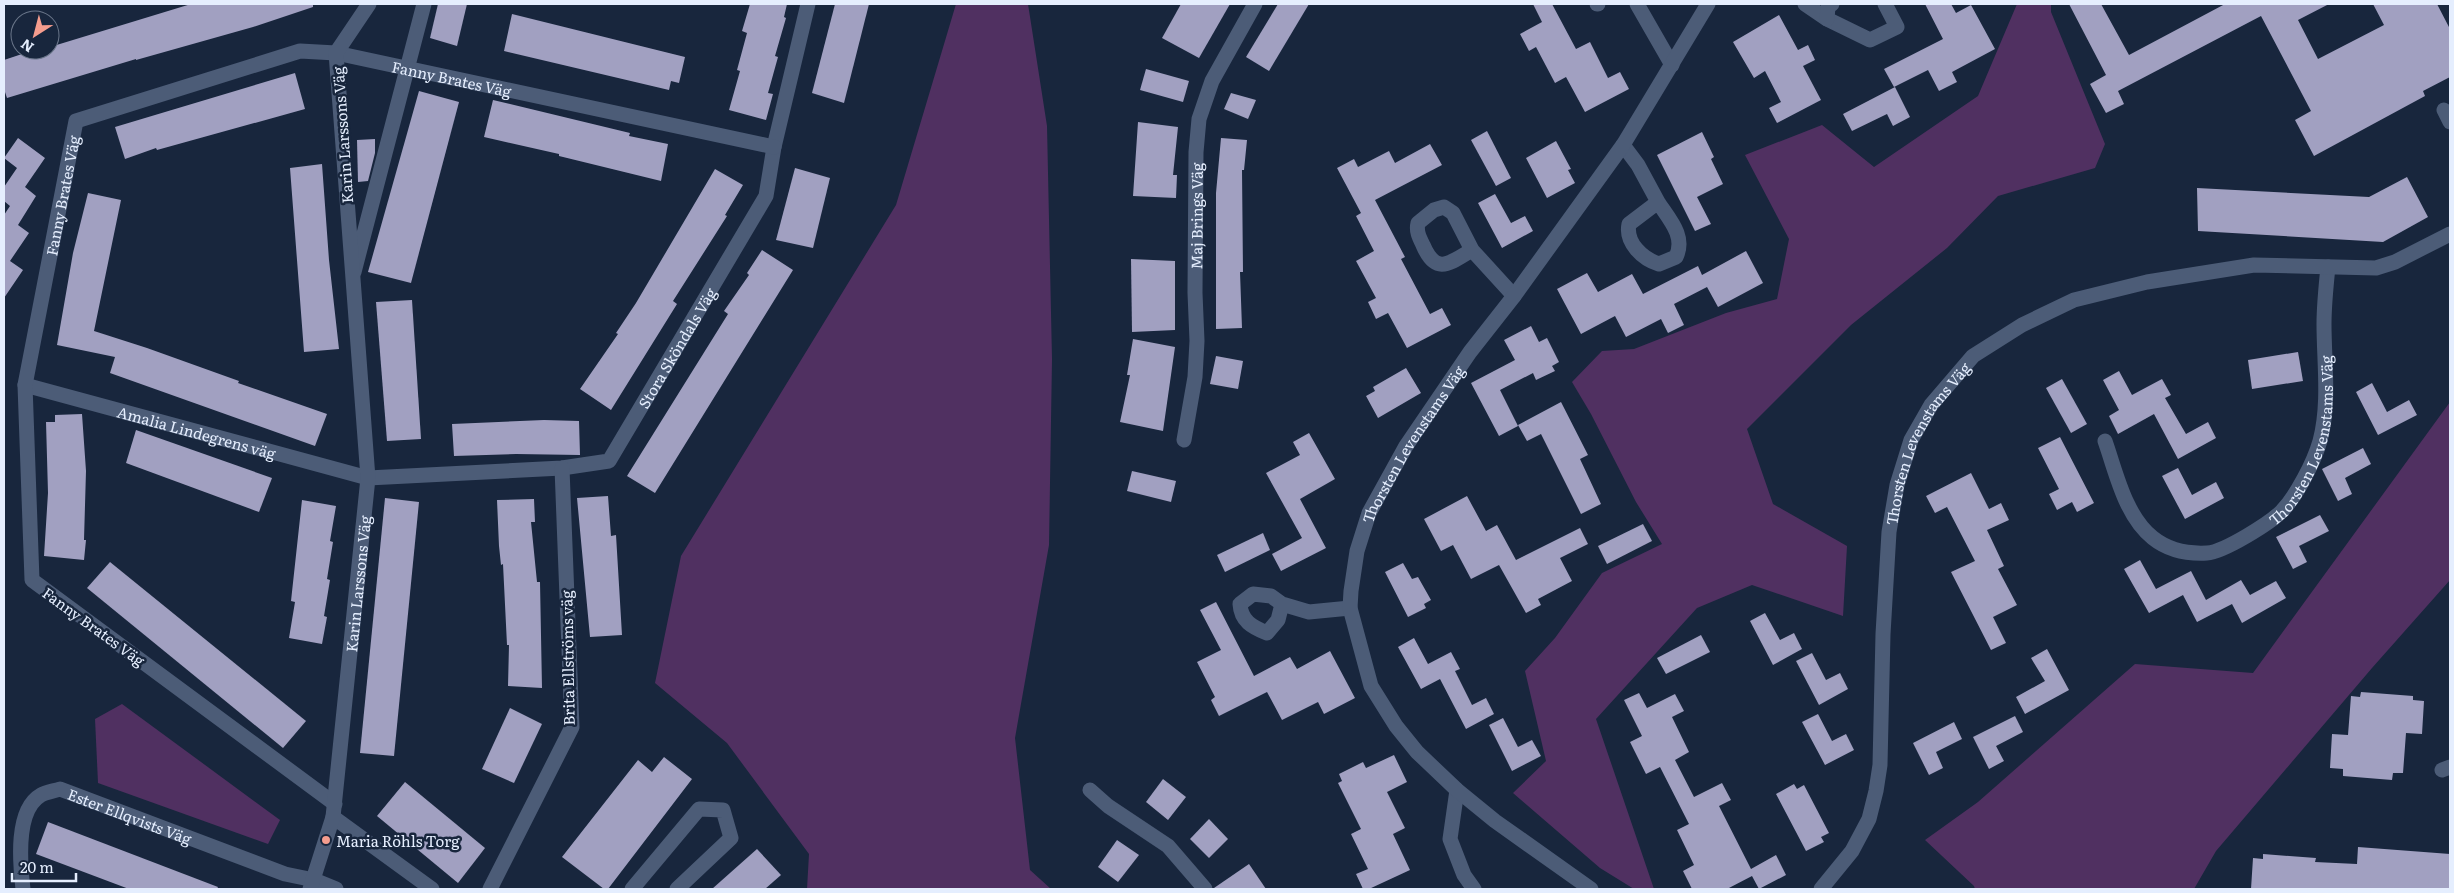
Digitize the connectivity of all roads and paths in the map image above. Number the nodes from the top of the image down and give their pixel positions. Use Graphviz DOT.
graph roads {
  1 [pos="369,4"];
  2 [pos="424,4"];
  3 [pos="808,4"];
  4 [pos="1255,4"];
  5 [pos="1637,4"];
  6 [pos="1708,4"];
  7 [pos="1805,4"];
  8 [pos="1832,4"];
  9 [pos="1886,4"];
  10 [pos="1827,19"];
  11 [pos="336,53"];
  12 [pos="1672,65"];
  13 [pos="408,69"];
  14 [pos="1623,145"];
  15 [pos="774,147"];
  16 [pos="1658,202"];
  17 [pos="2450,234"];
  18 [pos="1472,250"];
  19 [pos="2328,267"];
  20 [pos="352,276"];
  21 [pos="1514,296"];
  22 [pos="25,385"];
  23 [pos="1184,440"];
  24 [pos="2105,440"];
  25 [pos="562,468"];
  26 [pos="368,478"];
  27 [pos="1282,604"];
  28 [pos="1350,608"];
  29 [pos="1090,790"];
  30 [pos="1457,790"];
  31 [pos="334,810"];
  32 [pos="312,885"];
  33 [pos="23,889"];
  34 [pos="336,889"];
  35 [pos="432,889"];
  36 [pos="490,889"];
  37 [pos="632,889"];
  38 [pos="677,889"];
  39 [pos="1205,889"];
  40 [pos="1474,889"];
  41 [pos="1591,889"];
  42 [pos="1824,889"];
  1 -- 11 [label="street, Karin Larssons Väg"];
  2 -- 13 [label="street, Karin Larssons Väg"];
  3 -- 15 [label="street, Stora Sköndals Väg"];
  4 -- 23 [label="street, Maj Brings Väg"];
  5 -- 12 [label="street"];
  6 -- 12 [label="street, Thorsten Levenstams Väg"];
  7 -- 10 [label="street"];
  8 -- 10 [label="street"];
  9 -- 10 [label="street"];
  11 -- 13 [label="street, Fanny Brates Väg"];
  11 -- 20 [label="street, Karin Larssons Väg"];
  11 -- 22 [label="street, Fanny Brates Väg"];
  12 -- 14 [label="street, Thorsten Levenstams Väg"];
  13 -- 15 [label="street, Fanny Brates Väg"];
  13 -- 20 [label="street, Karin Larssons Väg"];
  14 -- 16 [label="street"];
  14 -- 21 [label="street, Thorsten Levenstams Väg"];
  15 -- 25 [label="street, Stora Sköndals Väg"];
  17 -- 19 [label="street, Thorsten Levenstams Väg"];
  18 -- 21 [label="street"];
  19 -- 24 [label="street, Thorsten Levenstams Väg"];
  19 -- 42 [label="street, Thorsten Levenstams Väg"];
  20 -- 26 [label="street, Karin Larssons Väg"];
  21 -- 28 [label="street, Thorsten Levenstams Väg"];
  22 -- 26 [label="street, Amalia Lindegrens väg"];
  22 -- 31 [label="street, Fanny Brates Väg"];
  25 -- 26 [label="street, Stora Sköndals Väg"];
  25 -- 36 [label="street, Brita Ellströms väg"];
  26 -- 31 [label="street, Karin Larssons Väg"];
  27 -- 28 [label="street"];
  28 -- 30 [label="street, Thorsten Levenstams Väg"];
  29 -- 39 [label="street"];
  30 -- 40 [label="street"];
  30 -- 41 [label="street, Thorsten Levenstams Väg"];
  31 -- 32 [label="street, Karin Larssons Väg"];
  31 -- 35 [label="street"];
  32 -- 33 [label="street, Ester Ellqvists Väg"];
  32 -- 34 [label="street"];
  37 -- 38 [label="street"];
}
